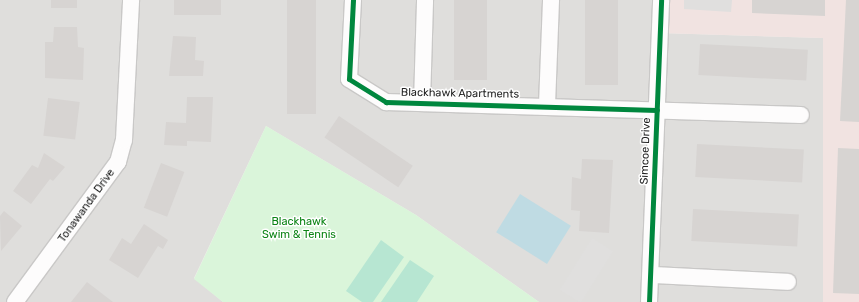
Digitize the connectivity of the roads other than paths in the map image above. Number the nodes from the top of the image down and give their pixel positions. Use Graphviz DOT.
graph roads {
  1 [pos="131,0"];
  2 [pos="353,0"];
  3 [pos="425,0"];
  4 [pos="551,0"];
  5 [pos="661,0"];
  6 [pos="422,103"];
  7 [pos="547,105"];
  8 [pos="657,110"];
  9 [pos="801,116"];
  10 [pos="652,275"];
  11 [pos="788,282"];
  12 [pos="15,302"];
  13 [pos="649,302"];
  1 -- 12 [label="street, Tonawanda Drive"];
  2 -- 6 [label="street, Blackhawk Apartments"];
  3 -- 6 [label="street, Blackhawk Apartments"];
  4 -- 7 [label="street"];
  5 -- 8 [label="street, Simcoe Drive"];
  6 -- 7 [label="street, Blackhawk Apartments"];
  7 -- 8 [label="street, Blackhawk Apartments"];
  8 -- 9 [label="street, Blackhawk Apartments"];
  8 -- 10 [label="street, Simcoe Drive"];
  10 -- 11 [label="street"];
  10 -- 13 [label="street, Simcoe Drive"];
}
